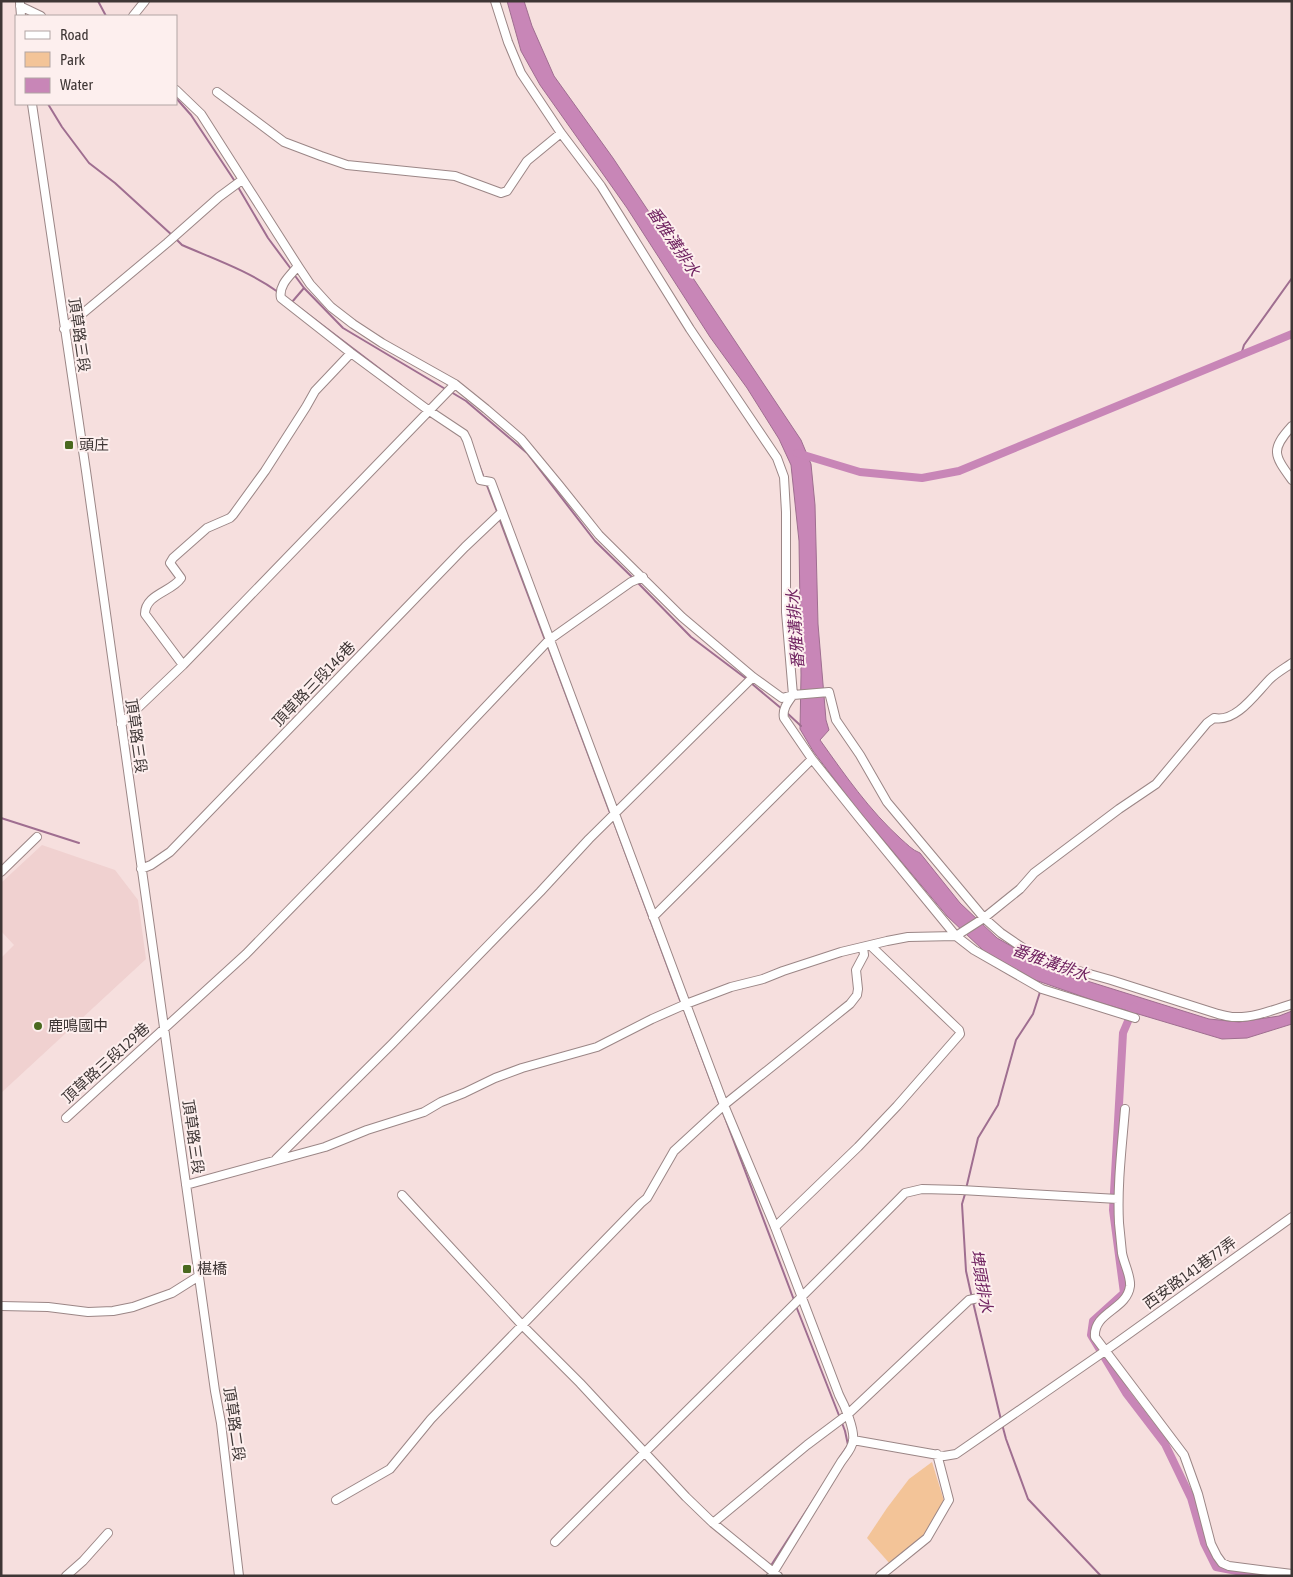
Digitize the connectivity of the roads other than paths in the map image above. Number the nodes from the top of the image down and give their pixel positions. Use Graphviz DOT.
graph roads {
  1 [pos="145,1"];
  2 [pos="494,1"];
  3 [pos="20,4"];
  4 [pos="39,15"];
  5 [pos="134,15"];
  6 [pos="178,92"];
  7 [pos="217,92"];
  8 [pos="32,105"];
  9 [pos="561,133"];
  10 [pos="238,183"];
  11 [pos="298,266"];
  12 [pos="64,329"];
  13 [pos="351,353"];
  14 [pos="454,384"];
  15 [pos="428,410"];
  16 [pos="1292,426"];
  17 [pos="1292,480"];
  18 [pos="502,512"];
  19 [pos="637,579"];
  20 [pos="549,640"];
  21 [pos="1292,663"];
  22 [pos="184,665"];
  23 [pos="750,680"];
  24 [pos="793,695"];
  25 [pos="121,724"];
  26 [pos="812,759"];
  27 [pos="615,813"];
  28 [pos="37,837"];
  29 [pos="141,869"];
  30 [pos="1,872"];
  31 [pos="653,917"];
  32 [pos="984,918"];
  33 [pos="956,936"];
  34 [pos="867,947"];
  35 [pos="686,1004"];
  36 [pos="1292,1004"];
  37 [pos="1135,1018"];
  38 [pos="164,1029"];
  39 [pos="724,1105"];
  40 [pos="1125,1109"];
  41 [pos="66,1118"];
  42 [pos="274,1161"];
  43 [pos="186,1185"];
  44 [pos="402,1195"];
  45 [pos="1115,1199"];
  46 [pos="1292,1217"];
  47 [pos="775,1227"];
  48 [pos="199,1276"];
  49 [pos="801,1298"];
  50 [pos="978,1298"];
  51 [pos="1,1306"];
  52 [pos="522,1325"];
  53 [pos="1105,1351"];
  54 [pos="847,1415"];
  55 [pos="853,1440"];
  56 [pos="644,1452"];
  57 [pos="937,1454"];
  58 [pos="336,1500"];
  59 [pos="713,1523"];
  60 [pos="108,1533"];
  61 [pos="555,1542"];
  62 [pos="772,1572"];
  63 [pos="1292,1574"];
  64 [pos="66,1576"];
  65 [pos="239,1576"];
  66 [pos="762,1576"];
  67 [pos="880,1576"];
  1 -- 5 [label="street"];
  2 -- 9 [label="street"];
  3 -- 4 [label="street"];
  6 -- 10 [label="street"];
  7 -- 9 [label="street"];
  8 -- 12 [label="street, 頂草路三段"];
  9 -- 24 [label="street"];
  10 -- 11 [label="street"];
  10 -- 12 [label="street"];
  11 -- 13 [label="street"];
  11 -- 14 [label="street"];
  12 -- 25 [label="street, 頂草路三段"];
  13 -- 15 [label="street"];
  13 -- 22 [label="street"];
  14 -- 15 [label="street"];
  14 -- 19 [label="street"];
  15 -- 18 [label="street"];
  15 -- 22 [label="street"];
  16 -- 17 [label="street"];
  18 -- 20 [label="street"];
  18 -- 29 [label="street, 頂草路三段146巷"];
  19 -- 20 [label="street, 頂草路三段129巷"];
  19 -- 23 [label="street"];
  20 -- 27 [label="street"];
  20 -- 38 [label="street, 頂草路三段129巷"];
  21 -- 32 [label="street"];
  22 -- 25 [label="street"];
  23 -- 24 [label="street"];
  23 -- 27 [label="street"];
  24 -- 26 [label="street"];
  24 -- 32 [label="street"];
  25 -- 29 [label="street, 頂草路三段"];
  26 -- 31 [label="street"];
  26 -- 33 [label="street"];
  27 -- 31 [label="street"];
  27 -- 42 [label="street"];
  28 -- 30 [label="street"];
  29 -- 38 [label="street, 頂草路三段"];
  31 -- 35 [label="street"];
  32 -- 33 [label="street"];
  32 -- 36 [label="street"];
  33 -- 34 [label="street"];
  33 -- 37 [label="street"];
  34 -- 35 [label="street"];
  34 -- 39 [label="street"];
  34 -- 47 [label="street"];
  35 -- 39 [label="street"];
  35 -- 42 [label="street"];
  38 -- 41 [label="street, 頂草路三段129巷"];
  38 -- 43 [label="street, 頂草路三段"];
  39 -- 47 [label="street"];
  39 -- 52 [label="street"];
  40 -- 45 [label="street"];
  42 -- 43 [label="street"];
  43 -- 48 [label="street, 頂草路三段"];
  44 -- 52 [label="street"];
  45 -- 49 [label="street"];
  45 -- 53 [label="street"];
  46 -- 53 [label="street, 西安路141巷77弄"];
  47 -- 49 [label="street"];
  48 -- 51 [label="street"];
  48 -- 65 [label="street, 頂草路二段"];
  49 -- 54 [label="street"];
  49 -- 56 [label="street"];
  50 -- 54 [label="street"];
  52 -- 56 [label="street"];
  52 -- 58 [label="street"];
  53 -- 57 [label="street, 西安路141巷77弄"];
  53 -- 63 [label="street"];
  54 -- 55 [label="street"];
  54 -- 59 [label="street"];
  55 -- 57 [label="street, 西安路141巷77弄"];
  55 -- 62 [label="street"];
  56 -- 59 [label="street"];
  56 -- 61 [label="street"];
  57 -- 67 [label="street"];
  59 -- 62 [label="street"];
  60 -- 64 [label="street"];
  62 -- 66 [label="street"];
}
